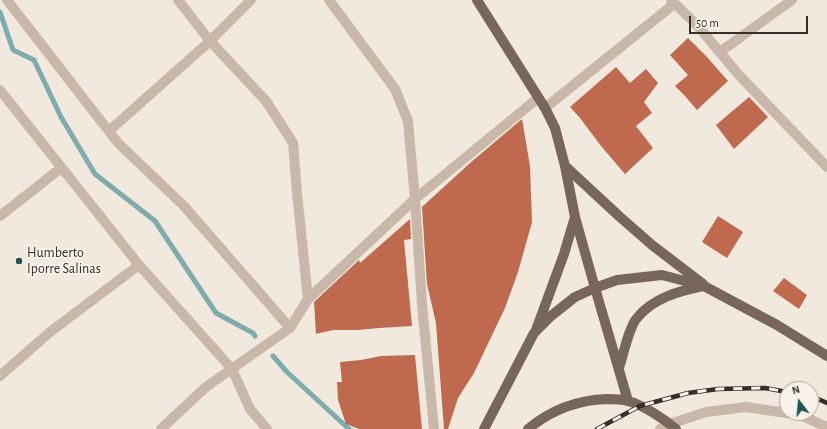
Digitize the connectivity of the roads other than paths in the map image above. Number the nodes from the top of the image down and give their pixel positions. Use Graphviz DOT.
graph roads {
  1 [pos="7,0"];
  2 [pos="178,0"];
  3 [pos="250,0"];
  4 [pos="329,0"];
  5 [pos="477,0"];
  6 [pos="792,0"];
  7 [pos="673,2"];
  8 [pos="210,41"];
  9 [pos="720,52"];
  10 [pos="0,90"];
  11 [pos="538,98"];
  12 [pos="544,108"];
  13 [pos="109,131"];
  14 [pos="566,166"];
  15 [pos="827,167"];
  16 [pos="61,168"];
  17 [pos="415,199"];
  18 [pos="0,216"];
  19 [pos="575,217"];
  20 [pos="139,265"];
  21 [pos="704,286"];
  22 [pos="594,288"];
  23 [pos="308,299"];
  24 [pos="290,328"];
  25 [pos="534,333"];
  26 [pos="827,356"];
  27 [pos="619,368"];
  28 [pos="232,370"];
  29 [pos="0,376"];
  30 [pos="628,401"];
  31 [pos="673,427"];
  32 [pos="827,427"];
  33 [pos="161,429"];
  34 [pos="267,429"];
  35 [pos="434,429"];
  36 [pos="484,429"];
  37 [pos="528,429"];
  38 [pos="660,429"];
  1 -- 13 [label="street"];
  2 -- 8 [label="street"];
  3 -- 8 [label="street"];
  4 -- 17 [label="street"];
  5 -- 11 [label="main road"];
  6 -- 9 [label="street"];
  7 -- 9 [label="street"];
  7 -- 12 [label="street"];
  8 -- 13 [label="street"];
  8 -- 23 [label="street"];
  9 -- 15 [label="street"];
  10 -- 16 [label="street"];
  11 -- 12 [label="main road"];
  11 -- 17 [label="street"];
  12 -- 14 [label="main road"];
  13 -- 24 [label="street"];
  14 -- 19 [label="main road"];
  14 -- 21 [label="main road"];
  16 -- 18 [label="street"];
  16 -- 20 [label="street"];
  17 -- 23 [label="street"];
  17 -- 35 [label="street"];
  19 -- 22 [label="main road"];
  19 -- 25 [label="main road"];
  20 -- 28 [label="street"];
  20 -- 29 [label="street"];
  21 -- 22 [label="main road"];
  21 -- 26 [label="main road"];
  21 -- 27 [label="main road"];
  22 -- 25 [label="main road"];
  22 -- 27 [label="main road"];
  23 -- 24 [label="street"];
  24 -- 28 [label="street"];
  25 -- 36 [label="main road"];
  27 -- 30 [label="main road"];
  28 -- 33 [label="street"];
  28 -- 34 [label="street"];
  30 -- 31 [label="main road"];
  30 -- 37 [label="main road"];
  31 -- 32 [label="street"];
  31 -- 38 [label="street"];
}
